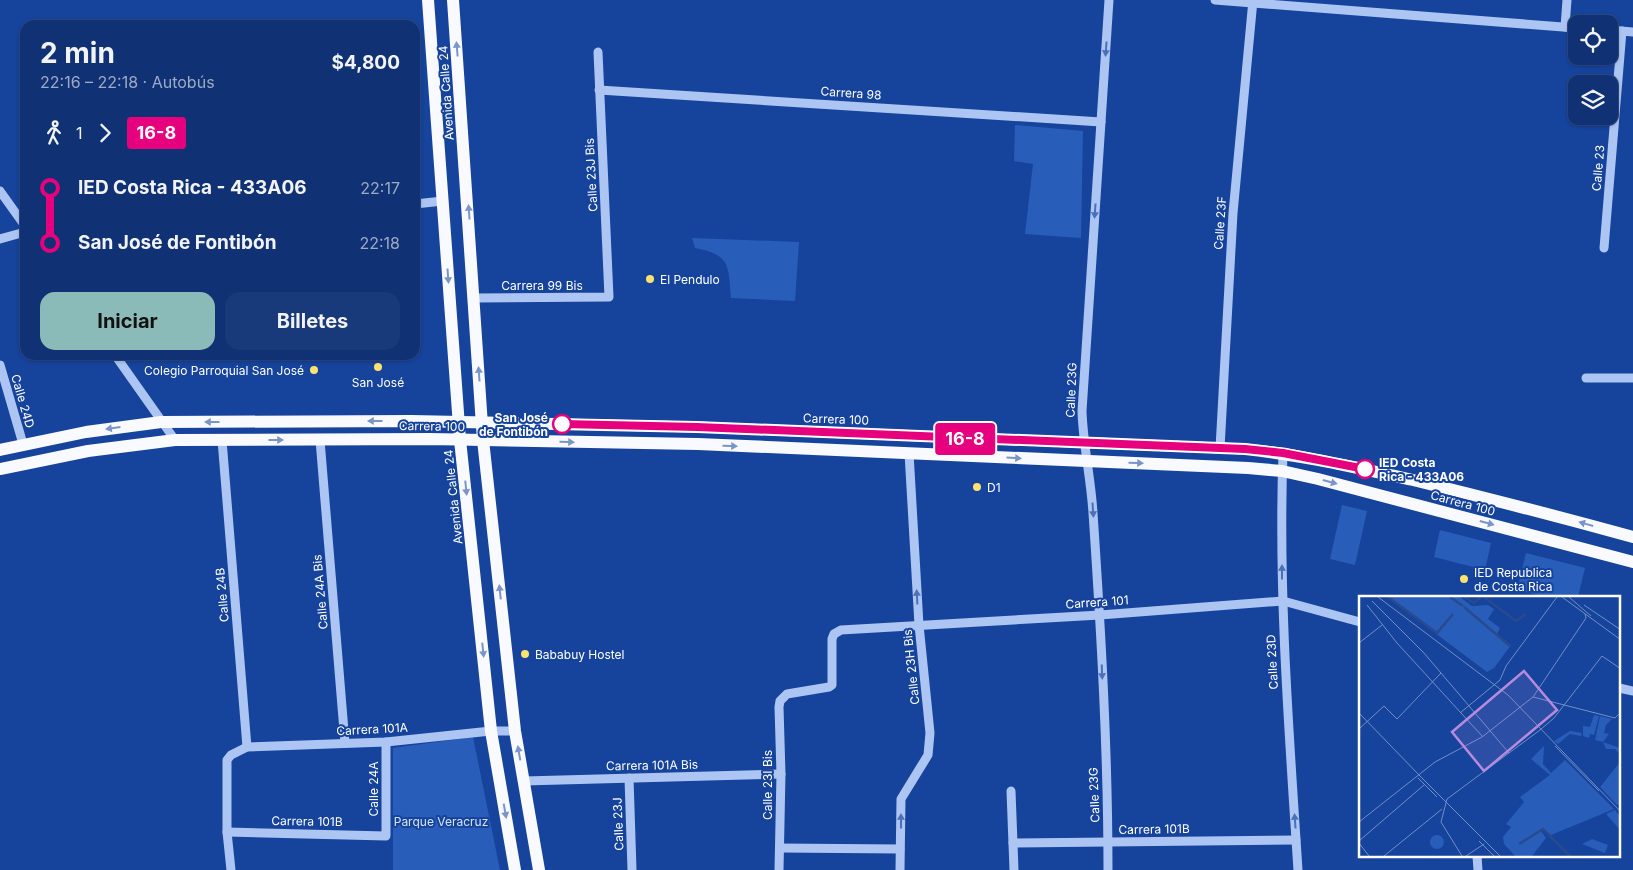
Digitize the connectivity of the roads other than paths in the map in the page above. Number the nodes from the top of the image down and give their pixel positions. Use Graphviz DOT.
graph roads {
  1 [pos="428,0"];
  2 [pos="453,0"];
  3 [pos="1109,0"];
  4 [pos="1215,0"];
  5 [pos="1567,0"];
  6 [pos="1252,2"];
  7 [pos="1565,27"];
  8 [pos="1568,27"];
  9 [pos="1618,31"];
  10 [pos="1622,31"];
  11 [pos="1633,32"];
  12 [pos="598,52"];
  13 [pos="599,90"];
  14 [pos="1101,122"];
  15 [pos="0,191"];
  16 [pos="443,201"];
  17 [pos="420,203"];
  18 [pos="20,219"];
  19 [pos="20,233"];
  20 [pos="0,239"];
  21 [pos="1604,248"];
  22 [pos="609,297"];
  23 [pos="475,298"];
  24 [pos="118,360"];
  25 [pos="0,365"];
  26 [pos="1586,378"];
  27 [pos="1633,378"];
  28 [pos="161,422"];
  29 [pos="459,422"];
  30 [pos="483,422"];
  31 [pos="175,440"];
  32 [pos="222,440"];
  33 [pos="320,440"];
  34 [pos="460,440"];
  35 [pos="483,440"];
  36 [pos="22,444"];
  37 [pos="1084,444"];
  38 [pos="1220,448"];
  39 [pos="0,450"];
  40 [pos="1283,453"];
  41 [pos="909,454"];
  42 [pos="1087,462"];
  43 [pos="0,469"];
  44 [pos="1282,471"];
  45 [pos="1633,538"];
  46 [pos="1633,562"];
  47 [pos="1283,601"];
  48 [pos="1100,615"];
  49 [pos="1359,622"];
  50 [pos="919,625"];
  51 [pos="1620,688"];
  52 [pos="1633,691"];
  53 [pos="780,701"];
  54 [pos="491,731"];
  55 [pos="515,731"];
  56 [pos="386,742"];
  57 [pos="345,743"];
  58 [pos="247,747"];
  59 [pos="781,774"];
  60 [pos="629,778"];
  61 [pos="524,781"];
  62 [pos="1010,791"];
  63 [pos="227,832"];
  64 [pos="386,836"];
  65 [pos="1296,840"];
  66 [pos="1108,842"];
  67 [pos="1012,843"];
  68 [pos="780,848"];
  69 [pos="900,849"];
  70 [pos="231,870"];
  71 [pos="515,870"];
  72 [pos="539,870"];
  73 [pos="632,870"];
  74 [pos="779,870"];
  75 [pos="900,870"];
  76 [pos="1014,870"];
  77 [pos="1108,870"];
  78 [pos="1298,870"];
  1 -- 16 [label="main road, Avenida Calle 24"];
  23 -- 2 [label="main road, Avenida Calle 24, one-way"];
  3 -- 14 [label="street, Calle 23G, one-way"];
  4 -- 6 [label="street"];
  5 -- 7 [label="street"];
  6 -- 7 [label="street"];
  6 -- 38 [label="street, Calle 23F"];
  7 -- 8 [label="street"];
  9 -- 10 [label="street"];
  10 -- 11 [label="street"];
  10 -- 21 [label="street, Calle 23"];
  12 -- 13 [label="street, Calle 23J Bis"];
  13 -- 14 [label="street, Carrera 98"];
  13 -- 22 [label="street, Calle 23J Bis"];
  14 -- 37 [label="street, Calle 23G, one-way"];
  15 -- 18 [label="street"];
  16 -- 17 [label="street"];
  16 -- 29 [label="main road, Avenida Calle 24, one-way"];
  19 -- 20 [label="street"];
  22 -- 23 [label="street, Carrera 99 Bis"];
  30 -- 23 [label="main road, Avenida Calle 24, one-way"];
  24 -- 28 [label="street"];
  25 -- 36 [label="street, Calle 24D"];
  26 -- 27 [label="street"];
  29 -- 28 [label="main road, Carrera 100, one-way"];
  28 -- 31 [label="street"];
  28 -- 36 [label="main road, Carrera 100, one-way"];
  29 -- 30 [label="main road, Carrera 100"];
  29 -- 34 [label="main road, Avenida Calle 24"];
  30 -- 35 [label="main road, Avenida Calle 24"];
  30 -- 37 [label="main road, Carrera 100"];
  31 -- 32 [label="main road, Carrera 100"];
  31 -- 43 [label="main road, Carrera 100"];
  32 -- 33 [label="main road, Carrera 100, one-way"];
  32 -- 58 [label="street, Calle 24B"];
  33 -- 34 [label="main road, Carrera 100"];
  33 -- 57 [label="street, Calle 24A Bis"];
  34 -- 35 [label="main road, Carrera 100"];
  34 -- 54 [label="main road, Avenida Calle 24, one-way"];
  35 -- 41 [label="main road, Carrera 100, one-way"];
  55 -- 35 [label="main road, Avenida Calle 24, one-way"];
  36 -- 39 [label="main road, Carrera 100"];
  37 -- 38 [label="main road, Carrera 100"];
  37 -- 42 [label="street, Calle 23G"];
  38 -- 40 [label="main road, Carrera 100"];
  40 -- 44 [label="street, Calle 23D"];
  45 -- 40 [label="main road, Carrera 100, one-way"];
  41 -- 42 [label="main road, Carrera 100, one-way"];
  50 -- 41 [label="street, Calle 23H Bis, one-way"];
  42 -- 44 [label="main road, Carrera 100, one-way"];
  42 -- 48 [label="street, Calle 23G, one-way"];
  44 -- 46 [label="main road, Carrera 100, one-way"];
  47 -- 44 [label="street, Calle 23D, one-way"];
  47 -- 48 [label="street, Carrera 101"];
  47 -- 49 [label="street, Carrera 101"];
  65 -- 47 [label="street, Calle 23D, one-way"];
  48 -- 50 [label="street, Carrera 101"];
  48 -- 66 [label="street, Calle 23G, one-way"];
  50 -- 53 [label="street, Carrera 101"];
  69 -- 50 [label="street, Calle 23H Bis, one-way"];
  51 -- 52 [label="street"];
  53 -- 59 [label="street, Calle 23I Bis"];
  54 -- 55 [label="street, Carrera 101A"];
  54 -- 56 [label="street, Carrera 101A"];
  54 -- 71 [label="main road, Avenida Calle 24, one-way"];
  61 -- 55 [label="main road, Avenida Calle 24, one-way"];
  56 -- 57 [label="street, Carrera 101A"];
  56 -- 64 [label="street, Calle 24A"];
  57 -- 58 [label="street, Carrera 101A"];
  58 -- 63 [label="street, Carrera 101A"];
  59 -- 60 [label="street, Carrera 101A Bis"];
  59 -- 68 [label="street, Calle 23I Bis"];
  60 -- 61 [label="street, Carrera 101A Bis"];
  60 -- 73 [label="street, Calle 23J"];
  61 -- 72 [label="main road, Avenida Calle 24"];
  62 -- 67 [label="street"];
  63 -- 64 [label="street, Carrera 101B"];
  63 -- 70 [label="street"];
  65 -- 66 [label="street, Carrera 101B"];
  65 -- 78 [label="street, Calle 23D"];
  66 -- 67 [label="street, Carrera 101B"];
  66 -- 77 [label="street, Calle 23G"];
  67 -- 76 [label="street"];
  68 -- 69 [label="street"];
  68 -- 74 [label="street, Calle 23I Bis"];
  69 -- 75 [label="street, Calle 23H Bis"];
}
